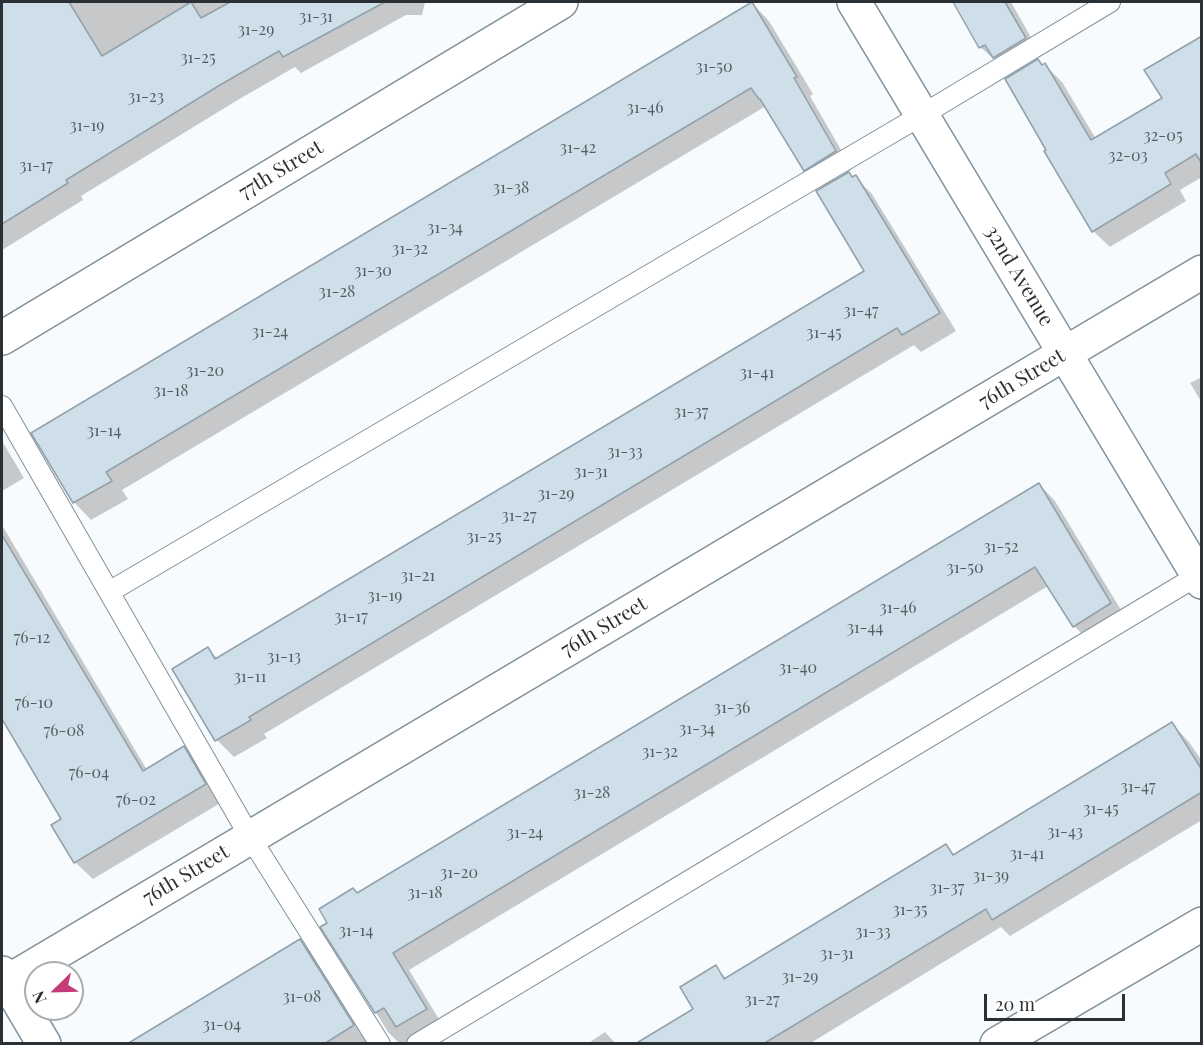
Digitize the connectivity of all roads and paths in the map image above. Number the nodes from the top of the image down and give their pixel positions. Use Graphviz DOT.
graph roads {
  1 [pos="561,2"];
  2 [pos="854,2"];
  3 [pos="1110,2"];
  4 [pos="922,115"];
  5 [pos="1202,272"];
  6 [pos="2,338"];
  7 [pos="1065,353"];
  8 [pos="2,406"];
  9 [pos="1200,577"];
  10 [pos="110,592"];
  11 [pos="250,837"];
  12 [pos="1202,924"];
  13 [pos="4,977"];
  14 [pos="44,1044"];
  15 [pos="380,1044"];
  16 [pos="417,1044"];
  17 [pos="997,1044"];
  1 -- 6 [label="street, 77th Street"];
  2 -- 4 [label="street, 32nd Avenue"];
  3 -- 4 [label="lane"];
  4 -- 7 [label="street, 32nd Avenue"];
  4 -- 10 [label="lane"];
  5 -- 7 [label="street, 76th Street"];
  7 -- 9 [label="street, 32nd Avenue"];
  7 -- 11 [label="street, 76th Street"];
  8 -- 10 [label="lane"];
  9 -- 16 [label="lane"];
  10 -- 11 [label="lane"];
  11 -- 13 [label="street, 76th Street"];
  11 -- 15 [label="lane"];
  12 -- 17 [label="street"];
  13 -- 14 [label="street"];
}
